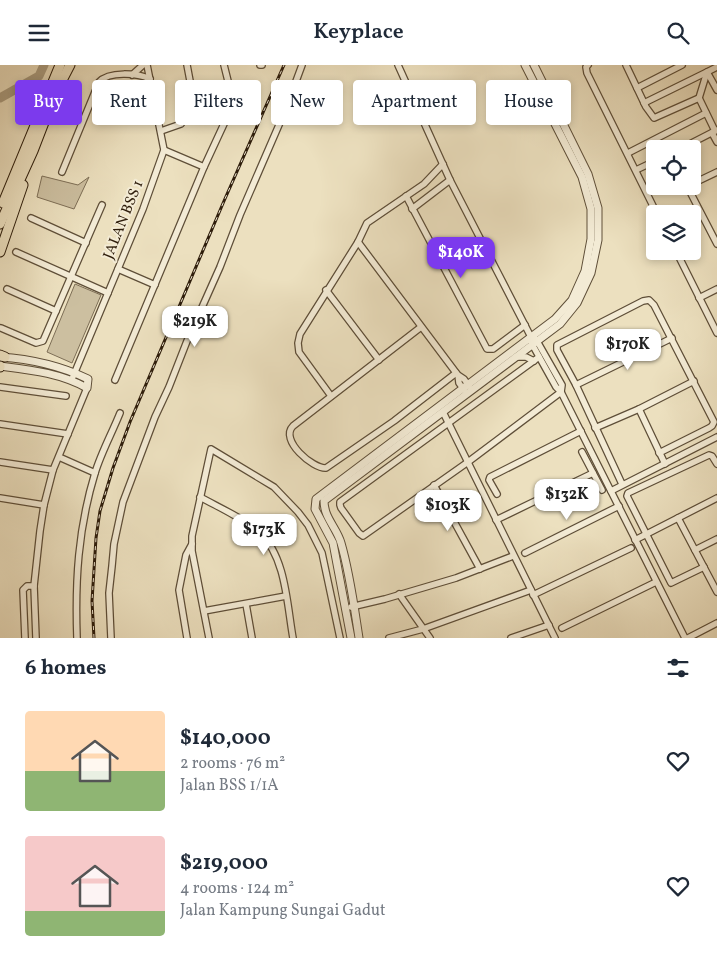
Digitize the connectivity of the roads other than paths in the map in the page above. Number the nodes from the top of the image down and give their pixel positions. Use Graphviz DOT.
graph roads {
  1 [pos="60,65"];
  2 [pos="70,65"];
  3 [pos="144,65"];
  4 [pos="148,65"];
  5 [pos="187,65"];
  6 [pos="224,65"];
  7 [pos="302,65"];
  8 [pos="398,65"];
  9 [pos="526,65"];
  10 [pos="534,65"];
  11 [pos="588,65"];
  12 [pos="626,65"];
  13 [pos="682,65"];
  14 [pos="717,67"];
  15 [pos="708,72"];
  16 [pos="132,75"];
  17 [pos="150,79"];
  18 [pos="190,80"];
  19 [pos="228,80"];
  20 [pos="637,88"];
  21 [pos="717,90"];
  22 [pos="699,98"];
  23 [pos="644,103"];
  24 [pos="706,113"];
  25 [pos="178,125"];
  26 [pos="223,125"];
  27 [pos="161,131"];
  28 [pos="715,132"];
  29 [pos="699,140"];
  30 [pos="717,142"];
  31 [pos="164,150"];
  32 [pos="33,151"];
  33 [pos="628,153"];
  34 [pos="443,164"];
  35 [pos="646,165"];
  36 [pos="204,167"];
  37 [pos="17,168"];
  38 [pos="636,170"];
  39 [pos="62,172"];
  40 [pos="717,172"];
  41 [pos="701,180"];
  42 [pos="450,181"];
  43 [pos="692,195"];
  44 [pos="406,196"];
  45 [pos="0,199"];
  46 [pos="102,205"];
  47 [pos="653,205"];
  48 [pos="412,209"];
  49 [pos="0,211"];
  50 [pos="31,218"];
  51 [pos="0,225"];
  52 [pos="358,242"];
  53 [pos="86,243"];
  54 [pos="717,245"];
  55 [pos="0,252"];
  56 [pos="16,252"];
  57 [pos="680,260"];
  58 [pos="118,269"];
  59 [pos="71,277"];
  60 [pos="155,285"];
  61 [pos="7,289"];
  62 [pos="717,289"];
  63 [pos="326,290"];
  64 [pos="108,293"];
  65 [pos="699,298"];
  66 [pos="56,311"];
  67 [pos="525,325"];
  68 [pos="421,327"];
  69 [pos="1,328"];
  70 [pos="717,333"];
  71 [pos="672,339"];
  72 [pos="534,341"];
  73 [pos="2,356"];
  74 [pos="515,357"];
  75 [pos="379,359"];
  76 [pos="536,359"];
  77 [pos="0,366"];
  78 [pos="457,374"];
  79 [pos="73,376"];
  80 [pos="115,380"];
  81 [pos="694,381"];
  82 [pos="576,385"];
  83 [pos="0,387"];
  84 [pos="87,388"];
  85 [pos="467,389"];
  86 [pos="561,392"];
  87 [pos="66,396"];
  88 [pos="331,396"];
  89 [pos="639,409"];
  90 [pos="443,412"];
  91 [pos="120,413"];
  92 [pos="0,424"];
  93 [pos="448,424"];
  94 [pos="595,428"];
  95 [pos="581,431"];
  96 [pos="68,434"];
  97 [pos="717,437"];
  98 [pos="582,452"];
  99 [pos="660,453"];
  100 [pos="59,457"];
  101 [pos="0,462"];
  102 [pos="468,462"];
  103 [pos="717,464"];
  104 [pos="665,465"];
  105 [pos="53,469"];
  106 [pos="95,473"];
  107 [pos="593,473"];
  108 [pos="434,485"];
  109 [pos="622,485"];
  110 [pos="602,490"];
  111 [pos="611,491"];
  112 [pos="497,494"];
  113 [pos="200,497"];
  114 [pos="0,498"];
  115 [pos="717,498"];
  116 [pos="44,505"];
  117 [pos="619,506"];
  118 [pos="678,519"];
  119 [pos="496,520"];
  120 [pos="646,535"];
  121 [pos="717,539"];
  122 [pos="635,540"];
  123 [pos="192,544"];
  124 [pos="630,548"];
  125 [pos="695,550"];
  126 [pos="525,553"];
  127 [pos="513,556"];
  128 [pos="704,567"];
  129 [pos="480,569"];
  130 [pos="656,581"];
  131 [pos="715,583"];
  132 [pos="34,586"];
  133 [pos="532,592"];
  134 [pos="717,592"];
  135 [pos="399,595"];
  136 [pos="286,596"];
  137 [pos="246,604"];
  138 [pos="350,607"];
  139 [pos="204,611"];
  140 [pos="717,623"];
  141 [pos="549,625"];
  142 [pos="562,628"];
  143 [pos="423,629"];
  144 [pos="25,638"];
  145 [pos="36,638"];
  146 [pos="77,638"];
  147 [pos="111,638"];
  148 [pos="187,638"];
  149 [pos="209,638"];
  150 [pos="252,638"];
  151 [pos="293,638"];
  152 [pos="340,638"];
  153 [pos="352,638"];
  154 [pos="359,638"];
  155 [pos="389,638"];
  156 [pos="430,638"];
  157 [pos="511,638"];
  158 [pos="555,638"];
  159 [pos="686,638"];
  1 -- 37 [label="highway"];
  2 -- 32 [label="highway"];
  3 -- 16 [label="street"];
  4 -- 17 [label="street, JALAN BSS 1"];
  5 -- 18 [label="street"];
  6 -- 19 [label="street"];
  7 -- 147 [label="street"];
  8 -- 34 [label="street"];
  9 -- 72 [label="street"];
  10 -- 72 [label="street"];
  11 -- 33 [label="street"];
  12 -- 20 [label="street"];
  13 -- 20 [label="street"];
  14 -- 15 [label="street"];
  15 -- 21 [label="street"];
  15 -- 22 [label="street"];
  15 -- 23 [label="street"];
  16 -- 17 [label="street"];
  16 -- 39 [label="street"];
  17 -- 27 [label="street, JALAN BSS 1"];
  20 -- 23 [label="street"];
  22 -- 23 [label="street"];
  22 -- 24 [label="street"];
  24 -- 28 [label="street"];
  24 -- 33 [label="street"];
  25 -- 27 [label="street"];
  26 -- 36 [label="street"];
  27 -- 31 [label="street, JALAN BSS 1"];
  28 -- 29 [label="street"];
  28 -- 30 [label="street"];
  31 -- 36 [label="street"];
  31 -- 58 [label="street, JALAN BSS 1"];
  32 -- 51 [label="highway"];
  32 -- 55 [label="highway"];
  33 -- 38 [label="street"];
  34 -- 42 [label="street"];
  34 -- 44 [label="street"];
  35 -- 38 [label="street"];
  36 -- 60 [label="street"];
  37 -- 45 [label="highway"];
  37 -- 49 [label="highway"];
  38 -- 47 [label="street"];
  40 -- 41 [label="street"];
  42 -- 48 [label="street"];
  42 -- 67 [label="street"];
  43 -- 54 [label="street"];
  44 -- 48 [label="street"];
  44 -- 52 [label="street"];
  46 -- 53 [label="street"];
  48 -- 67 [label="street"];
  50 -- 53 [label="street"];
  52 -- 63 [label="street"];
  52 -- 68 [label="street"];
  53 -- 59 [label="street"];
  56 -- 59 [label="street"];
  57 -- 65 [label="street"];
  58 -- 60 [label="street"];
  58 -- 64 [label="street, JALAN BSS 1"];
  59 -- 64 [label="street"];
  59 -- 66 [label="street"];
  60 -- 80 [label="street"];
  61 -- 66 [label="street"];
  62 -- 65 [label="street"];
  63 -- 75 [label="street"];
  63 -- 88 [label="street"];
  64 -- 79 [label="street, JALAN BSS 1"];
  65 -- 70 [label="street"];
  66 -- 69 [label="street"];
  67 -- 72 [label="street"];
  68 -- 75 [label="street"];
  68 -- 78 [label="street"];
  71 -- 81 [label="street"];
  71 -- 82 [label="street"];
  71 -- 82 [label="street"];
  72 -- 74 [label="street"];
  72 -- 76 [label="street"];
  72 -- 85 [label="street"];
  72 -- 86 [label="street"];
  73 -- 79 [label="street"];
  74 -- 76 [label="street"];
  74 -- 85 [label="street"];
  75 -- 88 [label="street"];
  76 -- 86 [label="street"];
  76 -- 93 [label="street"];
  77 -- 79 [label="street"];
  78 -- 85 [label="street"];
  78 -- 88 [label="street"];
  79 -- 84 [label="street"];
  81 -- 89 [label="street"];
  81 -- 99 [label="street"];
  82 -- 94 [label="street"];
  83 -- 87 [label="street"];
  84 -- 96 [label="street"];
  85 -- 90 [label="street"];
  85 -- 138 [label="street"];
  86 -- 95 [label="street"];
  86 -- 102 [label="street"];
  89 -- 94 [label="street"];
  89 -- 99 [label="street"];
  90 -- 93 [label="street"];
  90 -- 138 [label="street"];
  91 -- 106 [label="street"];
  92 -- 96 [label="street"];
  93 -- 102 [label="street"];
  93 -- 108 [label="street"];
  94 -- 109 [label="street"];
  95 -- 111 [label="street"];
  95 -- 112 [label="street"];
  96 -- 100 [label="street"];
  97 -- 104 [label="street"];
  98 -- 107 [label="street"];
  99 -- 104 [label="street"];
  100 -- 105 [label="street"];
  100 -- 106 [label="street"];
  101 -- 105 [label="street"];
  102 -- 108 [label="street"];
  102 -- 119 [label="street"];
  103 -- 120 [label="street"];
  104 -- 109 [label="street"];
  105 -- 116 [label="street"];
  106 -- 146 [label="street"];
  107 -- 110 [label="street"];
  107 -- 119 [label="street"];
  108 -- 129 [label="street"];
  109 -- 111 [label="street"];
  111 -- 117 [label="street"];
  113 -- 123 [label="street"];
  113 -- 136 [label="street"];
  113 -- 152 [label="street"];
  114 -- 116 [label="street"];
  115 -- 118 [label="street"];
  116 -- 132 [label="street"];
  117 -- 122 [label="street"];
  117 -- 126 [label="street"];
  118 -- 120 [label="street"];
  118 -- 125 [label="street"];
  119 -- 127 [label="street"];
  120 -- 122 [label="street"];
  120 -- 128 [label="street"];
  121 -- 125 [label="street"];
  122 -- 130 [label="street"];
  123 -- 139 [label="street"];
  123 -- 148 [label="street"];
  124 -- 133 [label="street"];
  125 -- 128 [label="street"];
  127 -- 129 [label="street"];
  127 -- 133 [label="street"];
  128 -- 131 [label="street"];
  129 -- 135 [label="street"];
  130 -- 142 [label="street"];
  130 -- 159 [label="street"];
  131 -- 134 [label="street"];
  132 -- 144 [label="street"];
  132 -- 145 [label="street"];
  133 -- 141 [label="street"];
  133 -- 143 [label="street"];
  135 -- 138 [label="street"];
  135 -- 143 [label="street"];
  136 -- 137 [label="street"];
  136 -- 151 [label="street"];
  137 -- 139 [label="street"];
  137 -- 150 [label="street"];
  138 -- 153 [label="street"];
  138 -- 154 [label="street"];
  139 -- 149 [label="street"];
  140 -- 159 [label="street"];
  141 -- 157 [label="street"];
  141 -- 158 [label="street"];
  143 -- 155 [label="street"];
  143 -- 156 [label="street"];
}
